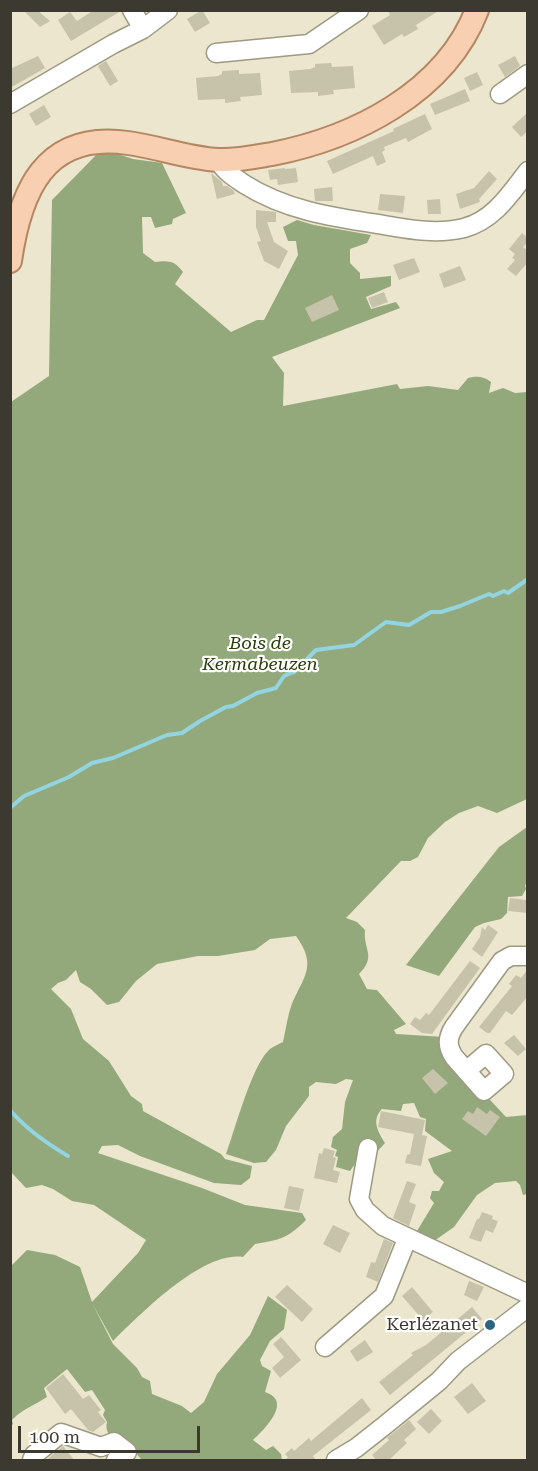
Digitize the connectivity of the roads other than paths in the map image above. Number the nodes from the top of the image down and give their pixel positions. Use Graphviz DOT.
graph roads {
  1 [pos="132,10"];
  2 [pos="168,10"];
  3 [pos="359,10"];
  4 [pos="477,10"];
  5 [pos="143,29"];
  6 [pos="216,53"];
  7 [pos="528,74"];
  8 [pos="500,94"];
  9 [pos="10,104"];
  10 [pos="218,160"];
  11 [pos="528,171"];
  12 [pos="10,261"];
  13 [pos="528,956"];
  14 [pos="466,1071"];
  15 [pos="368,1148"];
  16 [pos="407,1239"];
  17 [pos="528,1294"];
  18 [pos="528,1306"];
  19 [pos="325,1347"];
  20 [pos="125,1458"];
  21 [pos="32,1461"];
  22 [pos="336,1461"];
  1 -- 5 [label="street"];
  2 -- 5 [label="street"];
  3 -- 6 [label="street"];
  4 -- 10 [label="main road"];
  5 -- 9 [label="street"];
  7 -- 8 [label="street"];
  10 -- 11 [label="street"];
  10 -- 12 [label="main road"];
  13 -- 14 [label="street"];
  15 -- 16 [label="street"];
  16 -- 17 [label="street"];
  16 -- 19 [label="street"];
  18 -- 22 [label="street"];
  20 -- 21 [label="street"];
}
